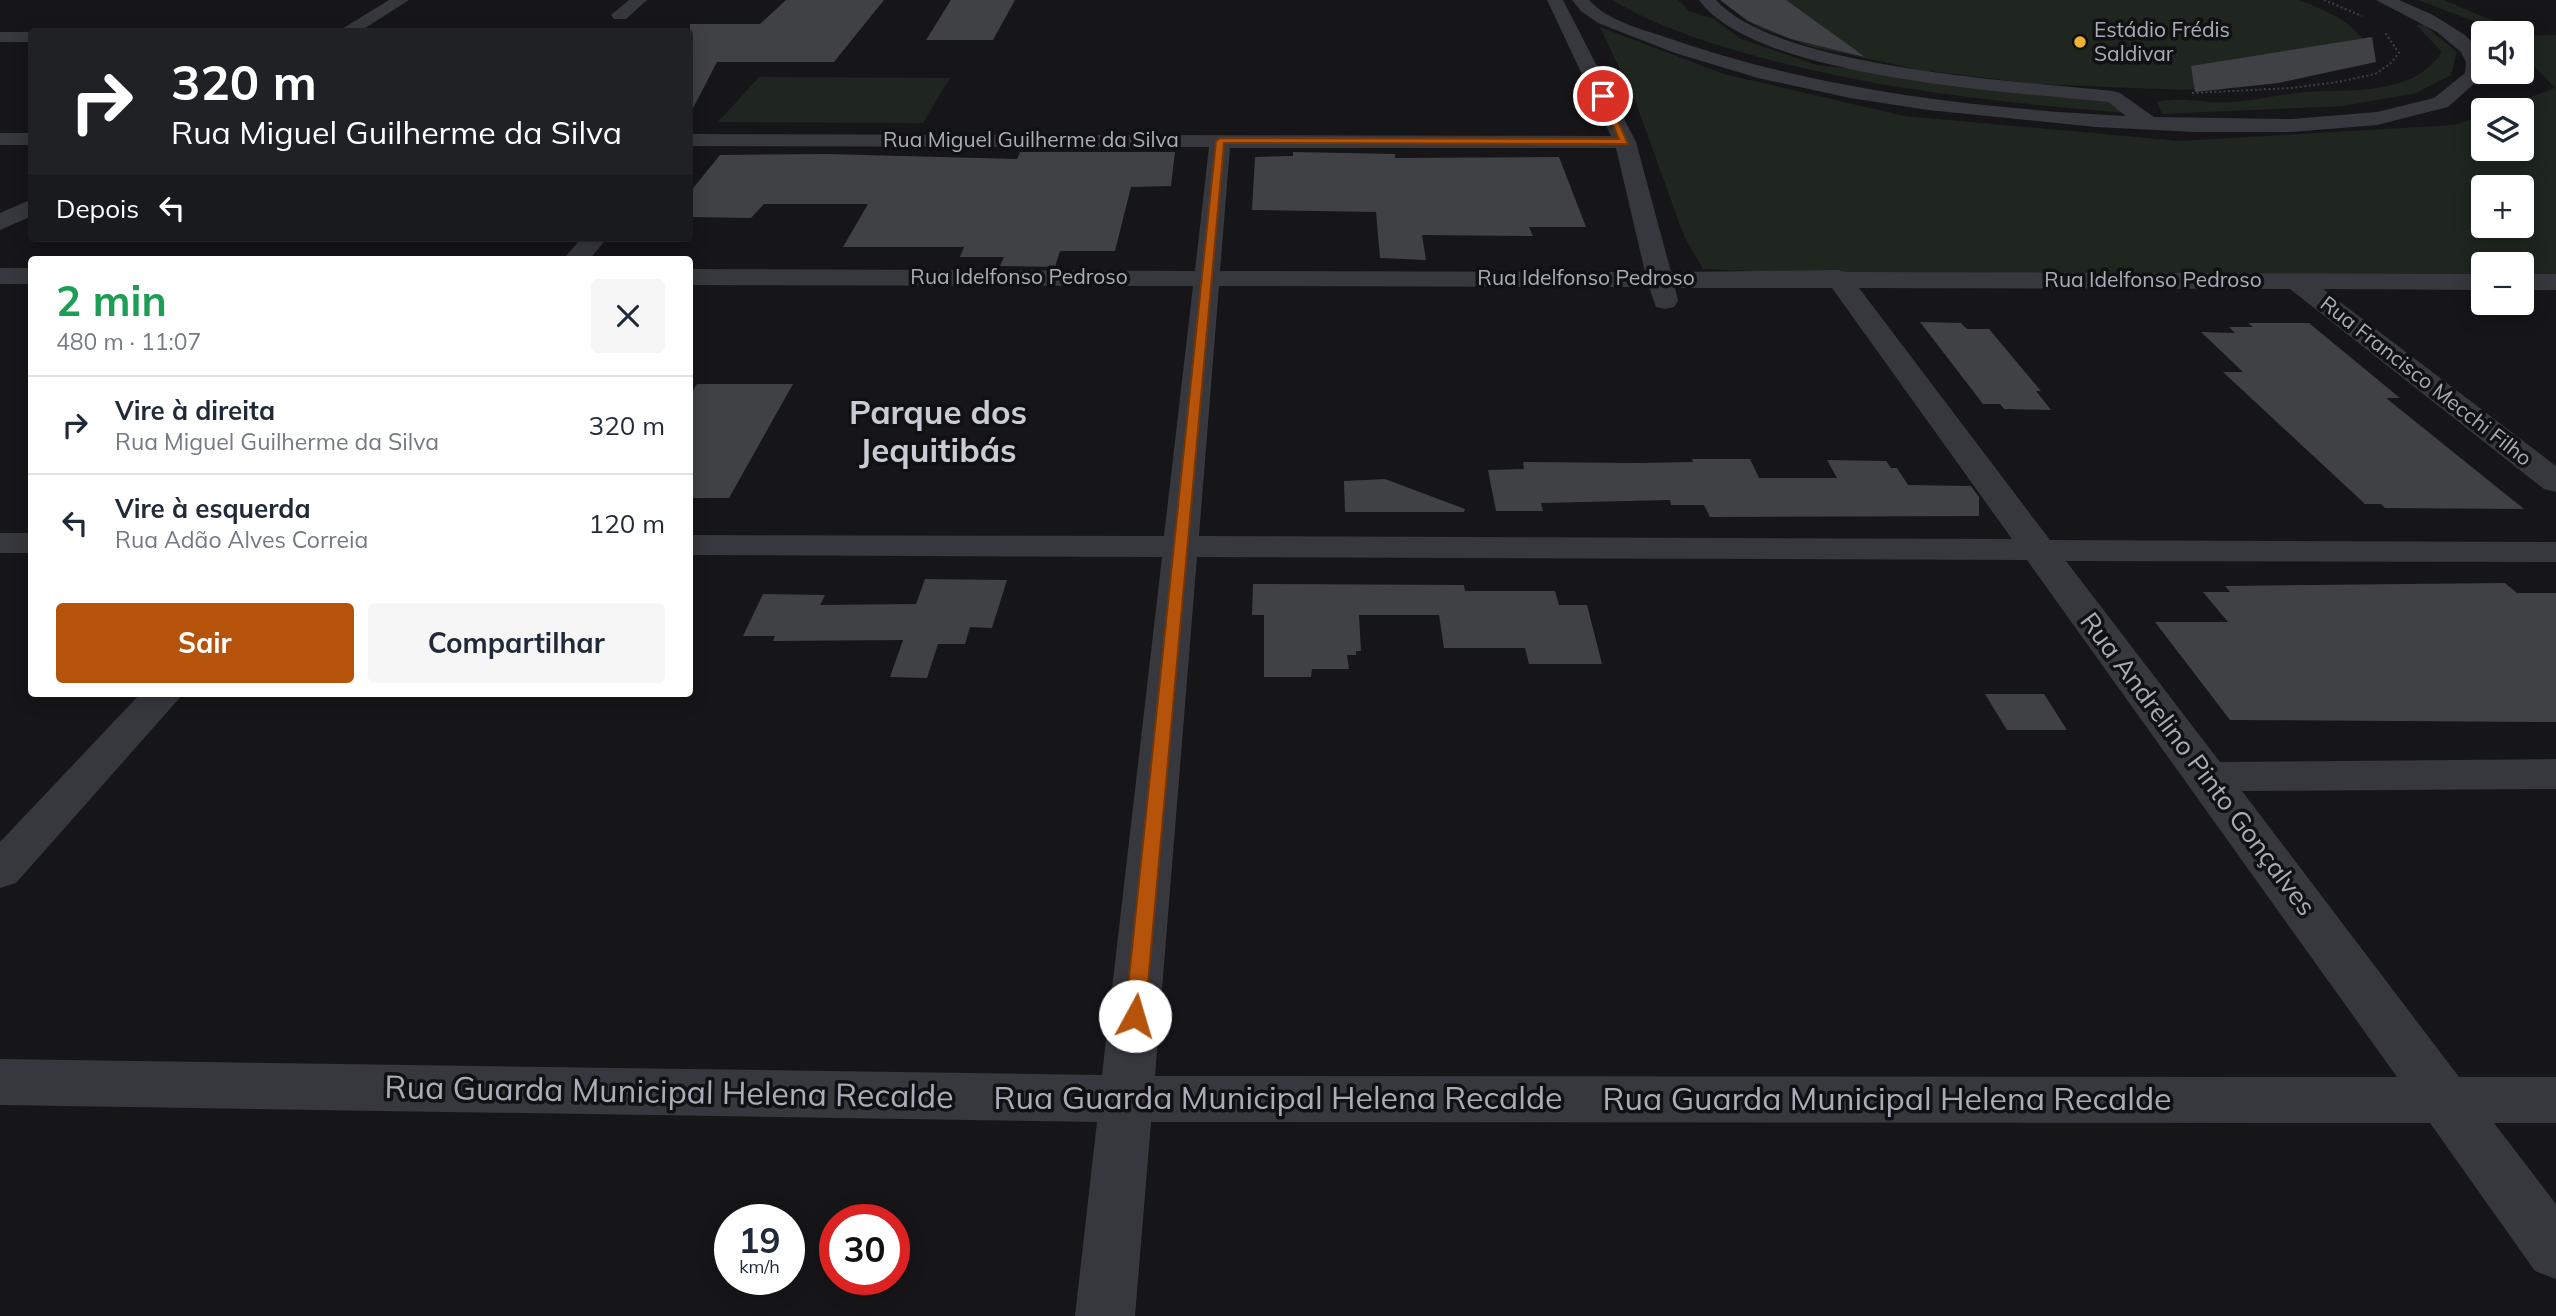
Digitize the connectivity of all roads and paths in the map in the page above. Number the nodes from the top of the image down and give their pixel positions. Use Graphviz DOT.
graph roads {
  1 [pos="401,0"];
  2 [pos="639,0"];
  3 [pos="1555,0"];
  4 [pos="1580,0"];
  5 [pos="1707,0"];
  6 [pos="2324,0"];
  7 [pos="2384,0"];
  8 [pos="620,15"];
  9 [pos="2365,17"];
  10 [pos="2376,25"];
  11 [pos="352,28"];
  12 [pos="0,37"];
  13 [pos="28,37"];
  14 [pos="2187,94"];
  15 [pos="2151,125"];
  16 [pos="0,139"];
  17 [pos="28,139"];
  18 [pos="693,140"];
  19 [pos="1220,141"];
  20 [pos="1625,142"];
  21 [pos="28,208"];
  22 [pos="0,223"];
  23 [pos="591,242"];
  24 [pos="579,256"];
  25 [pos="0,276"];
  26 [pos="28,276"];
  27 [pos="693,277"];
  28 [pos="2296,281"];
  29 [pos="2471,282"];
  30 [pos="2534,282"];
  31 [pos="2556,282"];
  32 [pos="1205,288"];
  33 [pos="1662,289"];
  34 [pos="1845,289"];
  35 [pos="0,297"];
  36 [pos="28,297"];
  37 [pos="693,298"];
  38 [pos="2324,300"];
  39 [pos="2471,301"];
  40 [pos="2534,301"];
  41 [pos="2556,301"];
  42 [pos="2556,482"];
  43 [pos="0,543"];
  44 [pos="28,543"];
  45 [pos="693,545"];
  46 [pos="1181,547"];
  47 [pos="2040,550"];
  48 [pos="2556,552"];
  49 [pos="160,697"];
  50 [pos="2556,774"];
  51 [pos="2208,777"];
  52 [pos="0,871"];
  53 [pos="0,1082"];
  54 [pos="1127,1099"];
  55 [pos="2447,1100"];
  56 [pos="2556,1100"];
  57 [pos="2556,1251"];
  58 [pos="1105,1316"];
  1 -- 11 [label="street"];
  2 -- 8 [label="street"];
  3 -- 20 [label="street"];
  4 -- 15 [label="street"];
  5 -- 15 [label="street"];
  6 -- 9 [label="path"];
  7 -- 15 [label="street"];
  10 -- 14 [label="path"];
  12 -- 13 [label="street"];
  16 -- 17 [label="street"];
  18 -- 19 [label="street, Rua Miguel Guilherme da Silva"];
  19 -- 20 [label="street, Rua Miguel Guilherme da Silva"];
  19 -- 32 [label="street"];
  20 -- 33 [label="street"];
  21 -- 22 [label="street"];
  23 -- 24 [label="street"];
  25 -- 26 [label="street"];
  27 -- 32 [label="street, Rua Idelfonso Pedroso"];
  28 -- 29 [label="street, Rua Idelfonso Pedroso"];
  28 -- 34 [label="street, Rua Idelfonso Pedroso"];
  28 -- 38 [label="street, Rua Francisco Mecchi Filho"];
  30 -- 31 [label="street"];
  32 -- 33 [label="street, Rua Idelfonso Pedroso"];
  32 -- 37 [label="street, Rua Idelfonso Pedroso"];
  32 -- 46 [label="street"];
  33 -- 34 [label="street, Rua Idelfonso Pedroso"];
  34 -- 38 [label="street, Rua Idelfonso Pedroso"];
  34 -- 47 [label="street, Rua Andrelino Pinto Gonçalves"];
  35 -- 36 [label="street"];
  38 -- 39 [label="street, Rua Idelfonso Pedroso"];
  38 -- 42 [label="street, Rua Francisco Mecchi Filho"];
  40 -- 41 [label="street"];
  43 -- 44 [label="street"];
  45 -- 46 [label="street"];
  46 -- 47 [label="street"];
  46 -- 54 [label="street"];
  47 -- 48 [label="street"];
  47 -- 51 [label="street, Rua Andrelino Pinto Gonçalves"];
  49 -- 52 [label="street"];
  50 -- 51 [label="street"];
  51 -- 55 [label="street, Rua Andrelino Pinto Gonçalves"];
  53 -- 54 [label="street, Rua Guarda Municipal Helena Recalde"];
  54 -- 55 [label="street, Rua Guarda Municipal Helena Recalde"];
  54 -- 58 [label="street"];
  55 -- 56 [label="street, Rua Guarda Municipal Helena Recalde"];
  55 -- 57 [label="street, Rua Andrelino Pinto Gonçalves"];
}
